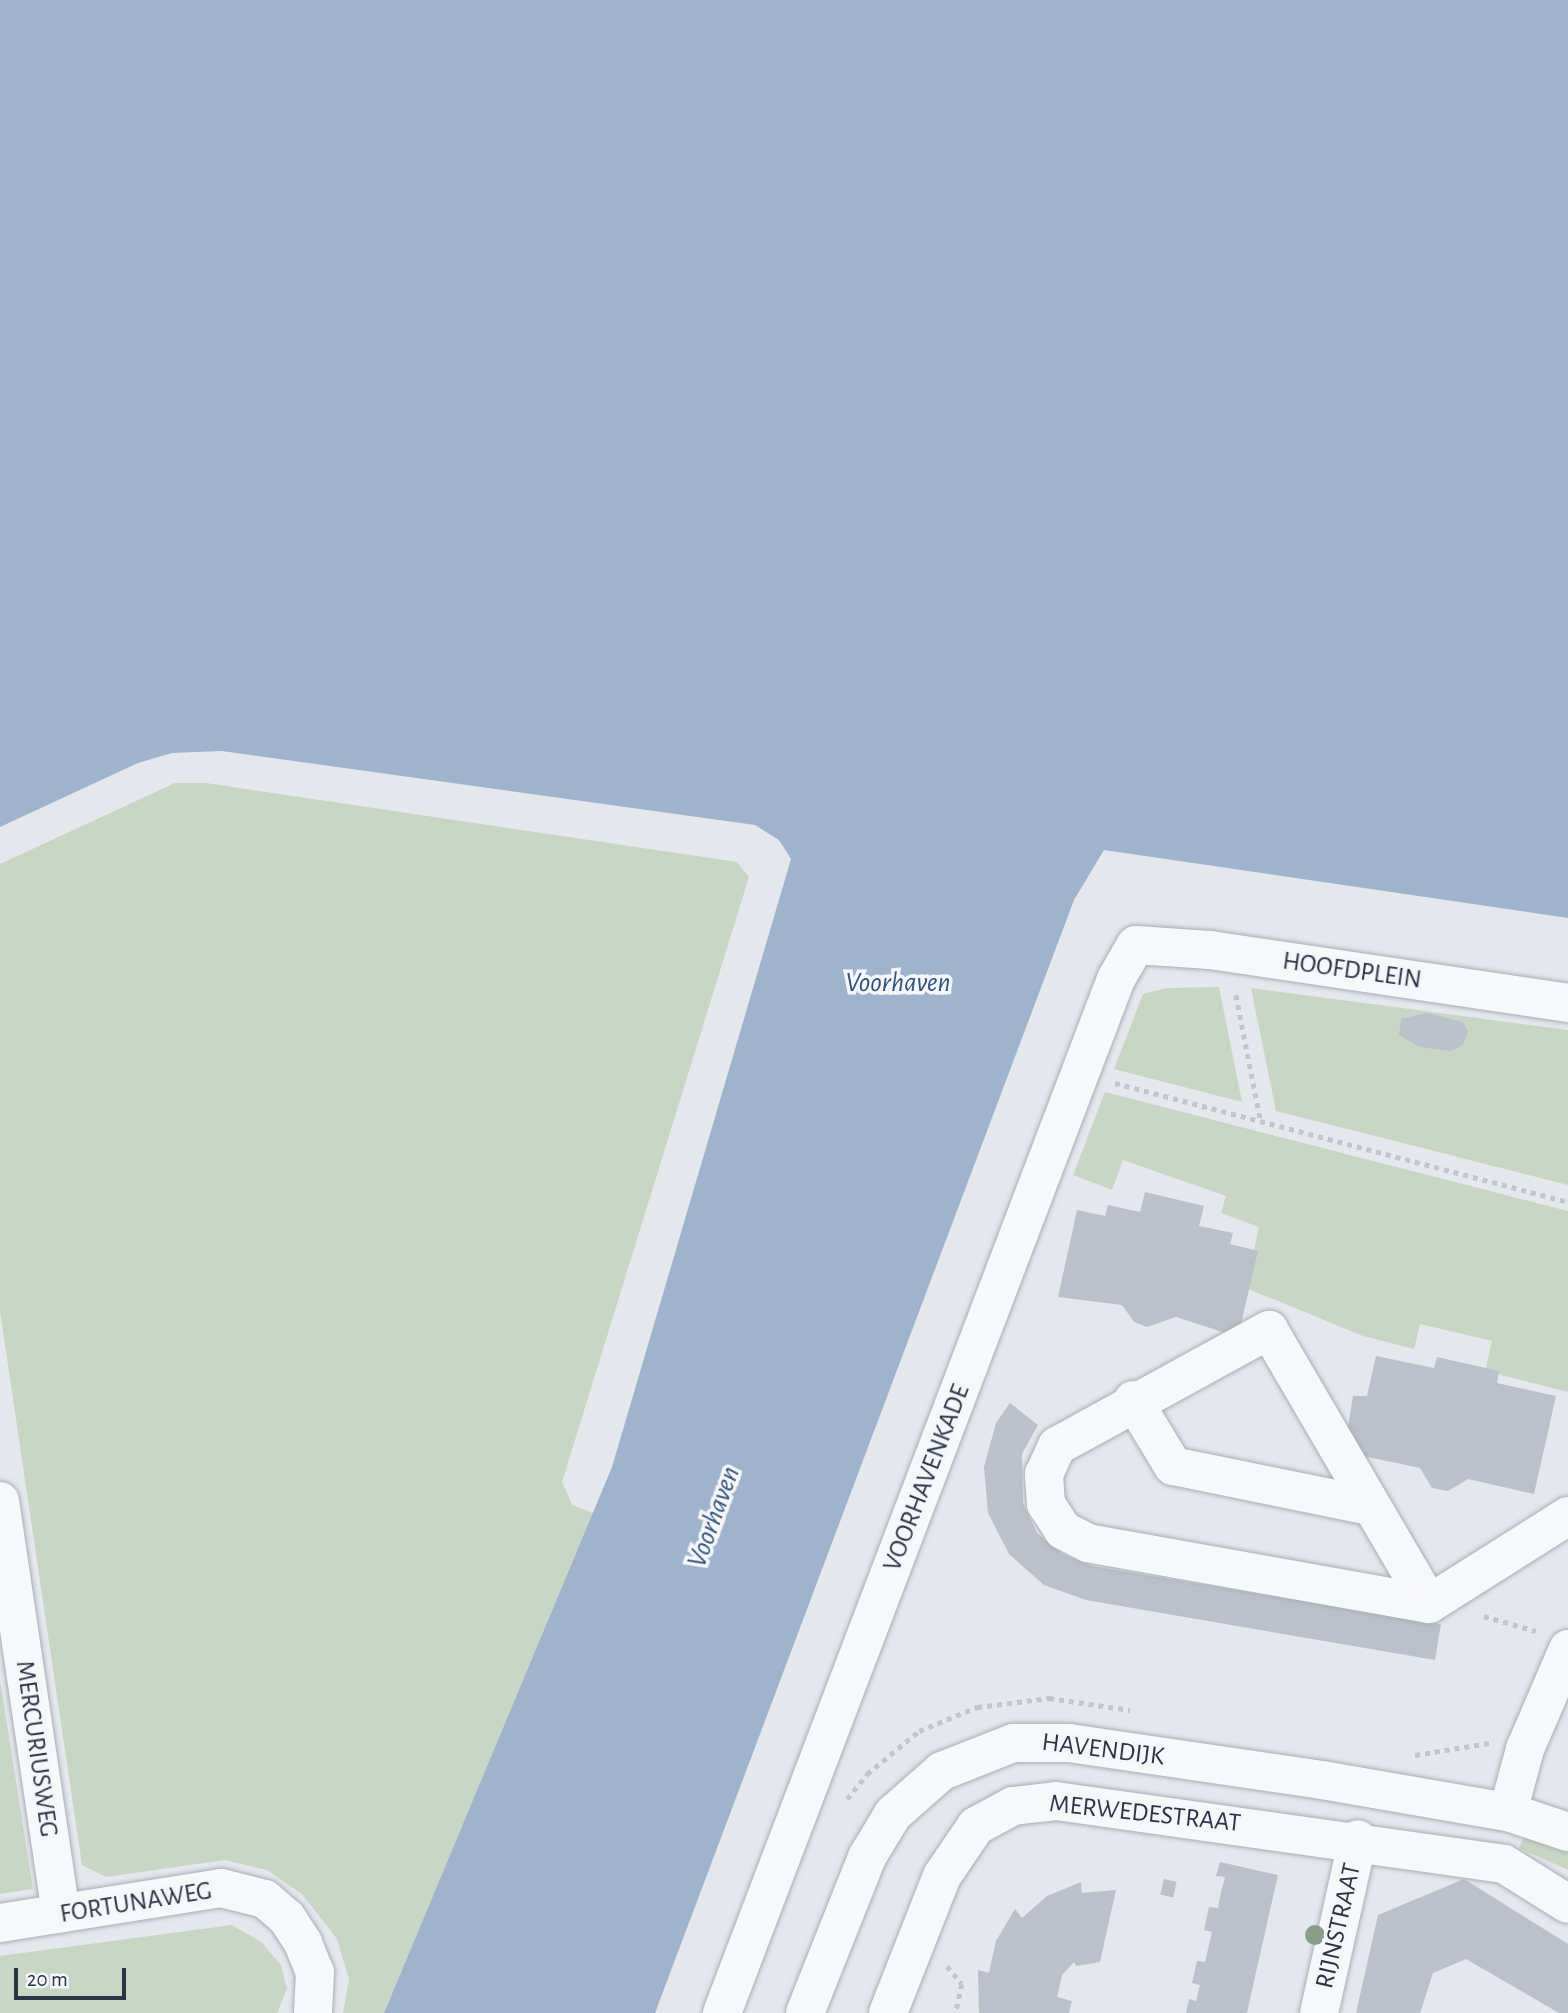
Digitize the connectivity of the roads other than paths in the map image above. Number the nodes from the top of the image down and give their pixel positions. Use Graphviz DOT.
graph roads {
  1 [pos="1136,944"];
  2 [pos="1568,1003"];
  3 [pos="1133,1400"];
  4 [pos="0,1501"];
  5 [pos="1369,1506"];
  6 [pos="1568,1516"];
  7 [pos="1429,1604"];
  8 [pos="1556,1642"];
  9 [pos="1508,1812"];
  10 [pos="1568,1812"];
  11 [pos="1568,1832"];
  12 [pos="1358,1839"];
  13 [pos="1568,1904"];
  14 [pos="61,1914"];
  15 [pos="0,1923"];
  16 [pos="313,2013"];
  17 [pos="722,2013"];
  18 [pos="805,2013"];
  19 [pos="888,2013"];
  20 [pos="1319,2013"];
  1 -- 2 [label="street, HOOFDPLEIN"];
  1 -- 17 [label="street, VOORHAVENKADE"];
  3 -- 5 [label="street"];
  3 -- 5 [label="street"];
  3 -- 7 [label="street"];
  4 -- 14 [label="street, MERCURIUSWEG"];
  5 -- 7 [label="street"];
  6 -- 7 [label="street"];
  8 -- 9 [label="street"];
  9 -- 10 [label="street, HAVENDIJK"];
  9 -- 11 [label="street, HAVENDIJK"];
  9 -- 18 [label="street, HAVENDIJK"];
  12 -- 13 [label="street"];
  12 -- 19 [label="street, MERWEDESTRAAT"];
  12 -- 20 [label="street, RIJNSTRAAT"];
  14 -- 15 [label="street, FORTUNAWEG"];
  14 -- 16 [label="street, FORTUNAWEG"];
}
